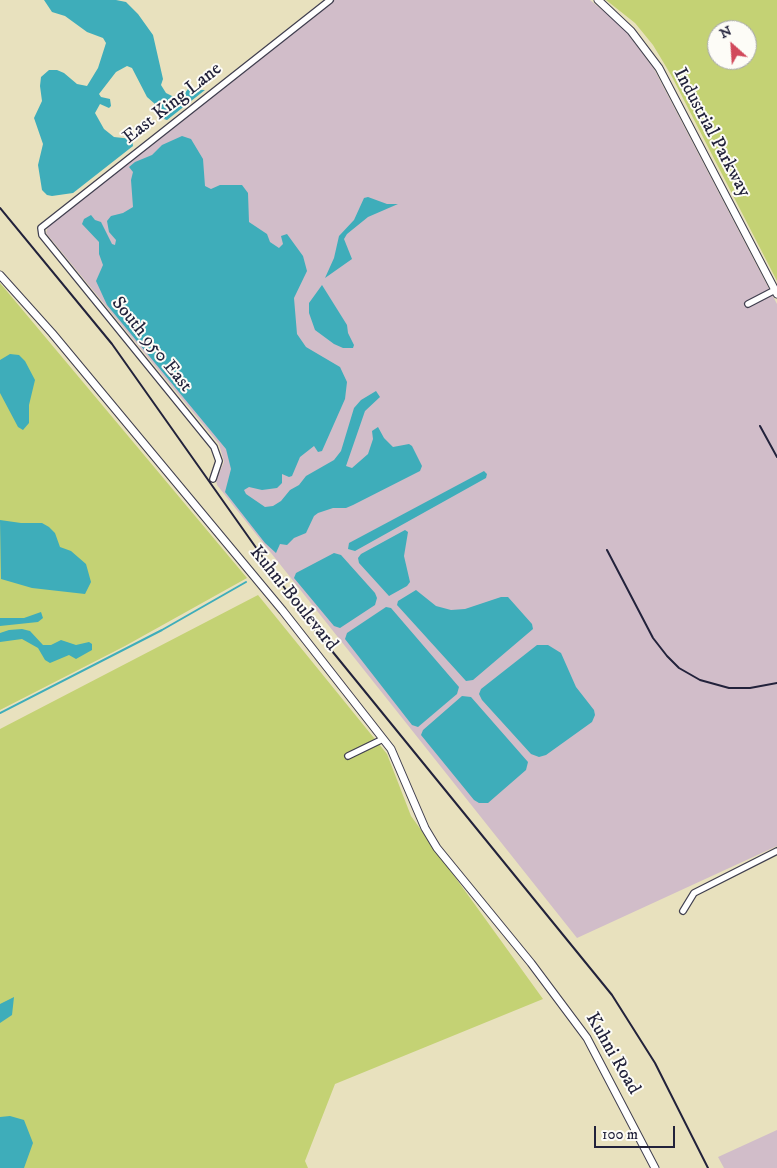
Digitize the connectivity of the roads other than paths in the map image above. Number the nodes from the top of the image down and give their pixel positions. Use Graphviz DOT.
graph roads {
  1 [pos="330,0"];
  2 [pos="598,0"];
  3 [pos="42,235"];
  4 [pos="0,274"];
  5 [pos="776,292"];
  6 [pos="748,304"];
  7 [pos="213,479"];
  8 [pos="383,738"];
  9 [pos="348,756"];
  10 [pos="777,851"];
  11 [pos="683,911"];
  12 [pos="531,962"];
  13 [pos="655,1168"];
  1 -- 3 [label="street, East King Lane"];
  2 -- 5 [label="street, Industrial Parkway"];
  3 -- 7 [label="street, South 950 East"];
  4 -- 8 [label="street, Kuhni Boulevard"];
  5 -- 6 [label="street"];
  8 -- 9 [label="street"];
  8 -- 12 [label="street, Kuhni Boulevard"];
  10 -- 11 [label="street"];
  12 -- 13 [label="street, Kuhni Road"];
}
